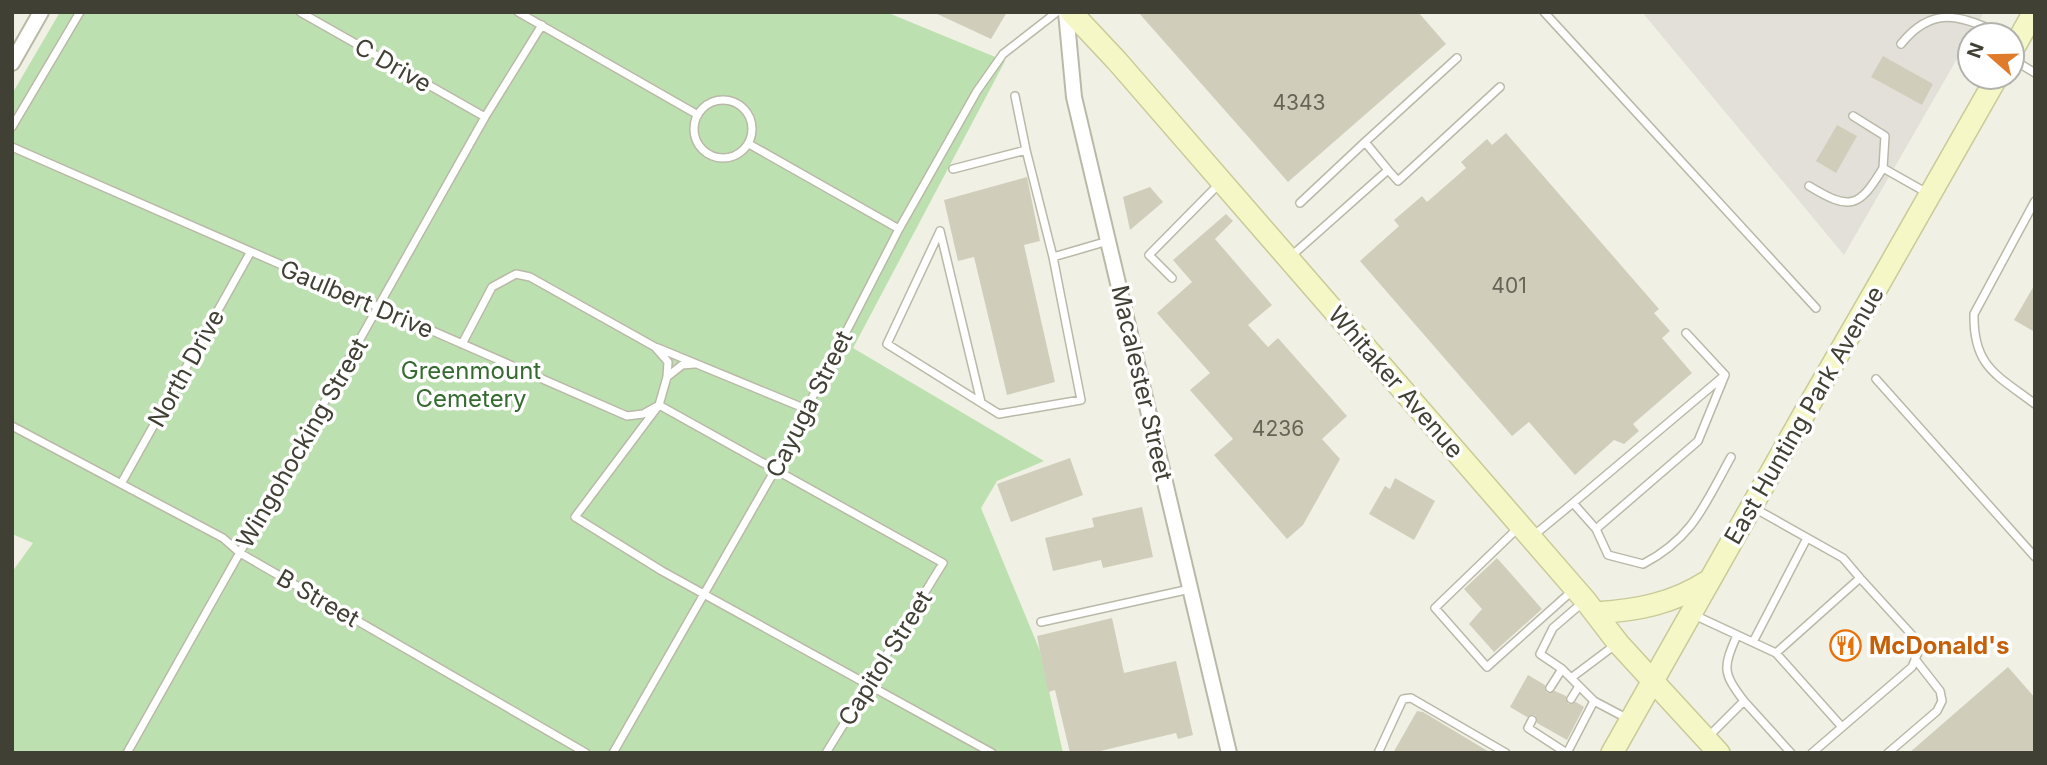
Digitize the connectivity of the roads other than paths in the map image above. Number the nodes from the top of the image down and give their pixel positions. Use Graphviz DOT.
graph roads {
  1 [pos="41,12"];
  2 [pos="80,12"];
  3 [pos="300,12"];
  4 [pos="518,12"];
  5 [pos="1057,12"];
  6 [pos="1068,12"];
  7 [pos="1544,12"];
  8 [pos="1966,21"];
  9 [pos="542,25"];
  10 [pos="1901,44"];
  11 [pos="1457,58"];
  12 [pos="12,63"];
  13 [pos="1500,87"];
  14 [pos="1989,91"];
  15 [pos="1015,96"];
  16 [pos="698,115"];
  17 [pos="485,117"];
  18 [pos="1853,117"];
  19 [pos="12,127"];
  20 [pos="1365,142"];
  21 [pos="749,144"];
  22 [pos="12,147"];
  23 [pos="1026,150"];
  24 [pos="1883,168"];
  25 [pos="953,169"];
  26 [pos="1388,170"];
  27 [pos="1222,181"];
  28 [pos="1809,186"];
  29 [pos="1930,195"];
  30 [pos="2035,201"];
  31 [pos="1300,203"];
  32 [pos="899,229"];
  33 [pos="1108,241"];
  34 [pos="250,253"];
  35 [pos="1053,257"];
  36 [pos="1289,259"];
  37 [pos="1172,278"];
  38 [pos="1816,308"];
  39 [pos="379,310"];
  40 [pos="1686,333"];
  41 [pos="462,344"];
  42 [pos="655,347"];
  43 [pos="697,363"];
  44 [pos="1725,374"];
  45 [pos="667,377"];
  46 [pos="1876,379"];
  47 [pos="981,402"];
  48 [pos="2035,404"];
  49 [pos="659,405"];
  50 [pos="806,409"];
  51 [pos="12,426"];
  52 [pos="1731,457"];
  53 [pos="775,470"];
  54 [pos="122,482"];
  55 [pos="1573,503"];
  56 [pos="1752,506"];
  57 [pos="1596,529"];
  58 [pos="1525,531"];
  59 [pos="1807,538"];
  60 [pos="240,553"];
  61 [pos="2035,557"];
  62 [pos="1860,578"];
  63 [pos="1710,579"];
  64 [pos="1190,589"];
  65 [pos="705,595"];
  66 [pos="1585,601"];
  67 [pos="1691,613"];
  68 [pos="1041,622"];
  69 [pos="1737,635"];
  70 [pos="1753,642"];
  71 [pos="1618,643"];
  72 [pos="1776,653"];
  73 [pos="1915,659"];
  74 [pos="1562,670"];
  75 [pos="1571,678"];
  76 [pos="1653,678"];
  77 [pos="867,685"];
  78 [pos="1579,686"];
  79 [pos="1550,688"];
  80 [pos="1571,699"];
  81 [pos="1594,701"];
  82 [pos="1744,701"];
  83 [pos="1532,720"];
  84 [pos="1630,720"];
  85 [pos="1842,727"];
  86 [pos="1552,731"];
  87 [pos="1548,740"];
  88 [pos="1713,746"];
  89 [pos="1226,752"];
  90 [pos="1566,752"];
  91 [pos="127,753"];
  92 [pos="586,753"];
  93 [pos="613,753"];
  94 [pos="826,753"];
  95 [pos="992,753"];
  96 [pos="1378,753"];
  97 [pos="1506,753"];
  98 [pos="1612,753"];
  99 [pos="1791,753"];
  100 [pos="1812,753"];
  101 [pos="1888,753"];
  1 -- 12 [label="street"];
  2 -- 19 [label="lane"];
  3 -- 17 [label="lane, C Drive"];
  4 -- 9 [label="lane"];
  5 -- 32 [label="lane, Cayuga Street"];
  6 -- 27 [label="main road, Whitaker Avenue"];
  6 -- 33 [label="street, Macalester Street"];
  7 -- 38 [label="lane"];
  8 -- 10 [label="lane"];
  9 -- 16 [label="lane"];
  9 -- 17 [label="lane, Wingohocking Street"];
  11 -- 20 [label="lane"];
  13 -- 26 [label="lane"];
  14 -- 29 [label="main road, East Hunting Park Avenue"];
  15 -- 23 [label="lane"];
  16 -- 21 [label="lane"];
  16 -- 21 [label="lane"];
  17 -- 39 [label="lane, Wingohocking Street"];
  18 -- 24 [label="lane"];
  20 -- 26 [label="lane"];
  20 -- 31 [label="lane"];
  21 -- 32 [label="lane"];
  22 -- 34 [label="lane, Gaulbert Drive"];
  23 -- 25 [label="lane"];
  23 -- 35 [label="lane"];
  24 -- 28 [label="lane"];
  24 -- 29 [label="lane"];
  26 -- 36 [label="lane"];
  27 -- 36 [label="main road, Whitaker Avenue"];
  27 -- 37 [label="lane"];
  29 -- 56 [label="main road, East Hunting Park Avenue, bridge"];
  30 -- 48 [label="lane"];
  32 -- 50 [label="lane, Cayuga Street"];
  33 -- 35 [label="lane"];
  33 -- 64 [label="street, Macalester Street"];
  34 -- 39 [label="lane, Gaulbert Drive"];
  34 -- 54 [label="lane, North Drive"];
  35 -- 47 [label="lane"];
  36 -- 58 [label="main road, Whitaker Avenue"];
  39 -- 41 [label="lane, Gaulbert Drive"];
  39 -- 60 [label="lane, Wingohocking Street"];
  40 -- 44 [label="lane"];
  41 -- 42 [label="lane"];
  41 -- 49 [label="lane, Gaulbert Drive"];
  42 -- 43 [label="lane"];
  42 -- 45 [label="lane"];
  43 -- 45 [label="lane"];
  43 -- 50 [label="lane"];
  44 -- 55 [label="lane"];
  44 -- 57 [label="lane"];
  45 -- 49 [label="lane"];
  46 -- 61 [label="lane"];
  47 -- 47 [label="lane"];
  49 -- 53 [label="lane"];
  49 -- 65 [label="lane"];
  50 -- 53 [label="lane, Cayuga Street"];
  51 -- 54 [label="lane, B Street"];
  52 -- 57 [label="lane"];
  53 -- 65 [label="lane, Cayuga Street"];
  53 -- 77 [label="lane, Capitol Street"];
  54 -- 60 [label="lane, B Street"];
  55 -- 57 [label="lane"];
  55 -- 58 [label="lane"];
  56 -- 59 [label="lane"];
  56 -- 63 [label="main road, East Hunting Park Avenue"];
  58 -- 66 [label="main road, Whitaker Avenue"];
  58 -- 66 [label="lane"];
  59 -- 62 [label="lane"];
  59 -- 70 [label="lane"];
  60 -- 91 [label="lane, Wingohocking Street"];
  60 -- 92 [label="lane, B Street"];
  62 -- 72 [label="lane"];
  62 -- 73 [label="lane"];
  63 -- 66 [label="main road"];
  63 -- 67 [label="main road, East Hunting Park Avenue"];
  64 -- 68 [label="lane"];
  64 -- 89 [label="street, Macalester Street"];
  65 -- 77 [label="lane"];
  65 -- 93 [label="lane, Cayuga Street"];
  66 -- 71 [label="main road, Whitaker Avenue"];
  66 -- 74 [label="lane"];
  67 -- 69 [label="lane"];
  67 -- 76 [label="main road, East Hunting Park Avenue"];
  69 -- 70 [label="lane"];
  69 -- 82 [label="lane"];
  70 -- 72 [label="lane"];
  71 -- 75 [label="lane"];
  71 -- 76 [label="main road, Whitaker Avenue"];
  72 -- 85 [label="lane"];
  73 -- 85 [label="lane"];
  73 -- 101 [label="lane"];
  74 -- 75 [label="lane"];
  74 -- 79 [label="lane"];
  75 -- 78 [label="lane"];
  76 -- 84 [label="main road, East Hunting Park Avenue"];
  76 -- 88 [label="main road, Whitaker Avenue"];
  77 -- 94 [label="lane, Capitol Street"];
  77 -- 95 [label="lane"];
  78 -- 80 [label="lane"];
  78 -- 81 [label="lane"];
  81 -- 84 [label="lane"];
  81 -- 90 [label="lane"];
  82 -- 88 [label="lane"];
  82 -- 99 [label="lane"];
  83 -- 87 [label="lane"];
  84 -- 98 [label="main road, East Hunting Park Avenue"];
  85 -- 100 [label="lane"];
  86 -- 87 [label="lane"];
  87 -- 90 [label="lane"];
  96 -- 97 [label="lane"];
}
